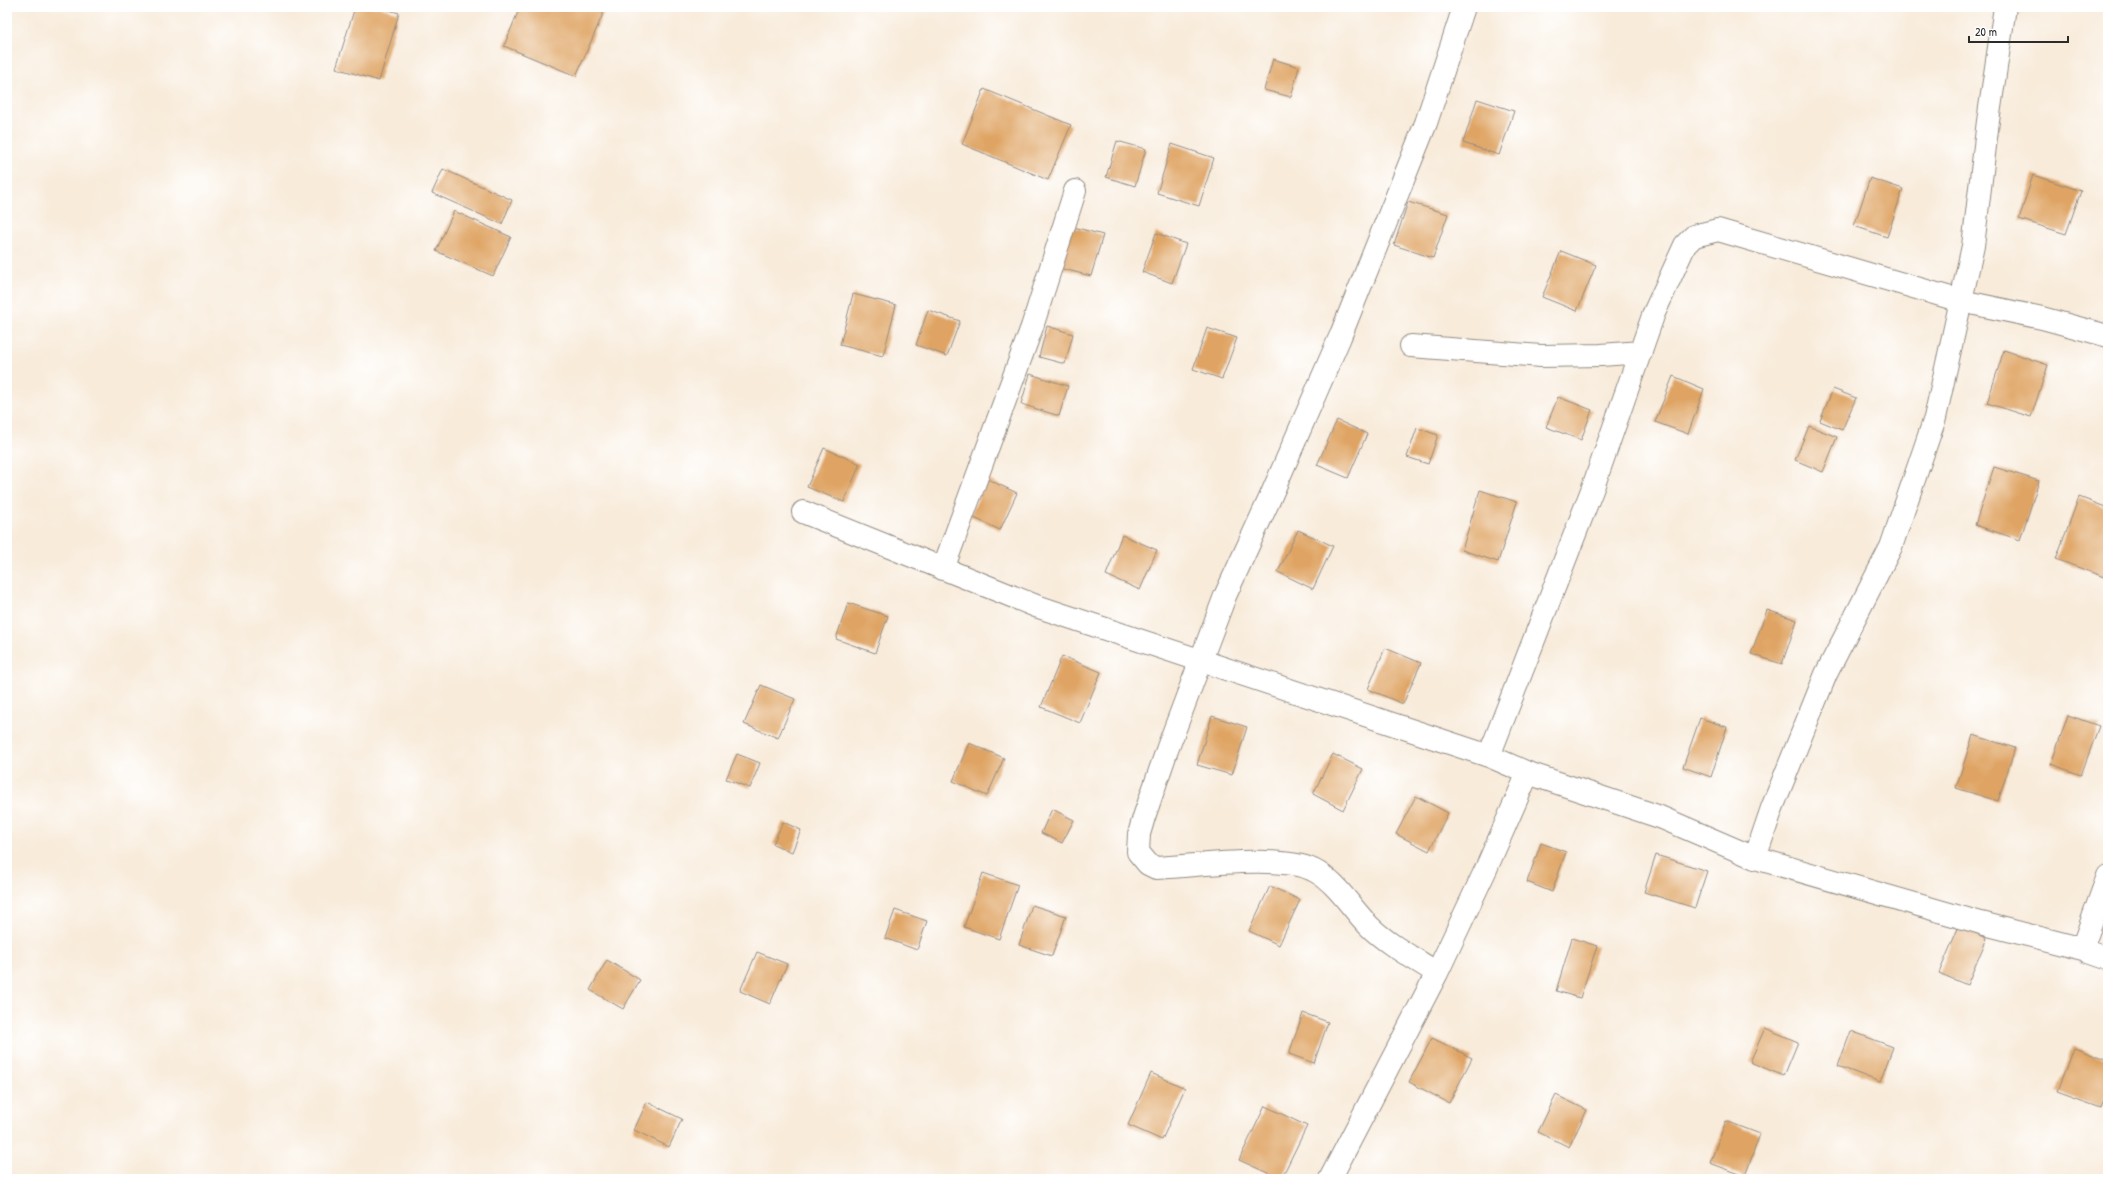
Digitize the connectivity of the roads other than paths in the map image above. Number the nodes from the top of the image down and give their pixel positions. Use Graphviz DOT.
graph roads {
  1 [pos="1464,7"];
  2 [pos="2005,7"];
  3 [pos="1075,191"];
  4 [pos="1961,301"];
  5 [pos="2108,336"];
  6 [pos="1411,346"];
  7 [pos="1641,352"];
  8 [pos="803,512"];
  9 [pos="943,569"];
  10 [pos="1200,660"];
  11 [pos="1489,756"];
  12 [pos="1528,774"];
  13 [pos="1755,858"];
  14 [pos="2108,876"];
  15 [pos="2083,949"];
  16 [pos="2108,959"];
  17 [pos="1436,973"];
  18 [pos="1330,1179"];
  1 -- 10 [label="street"];
  2 -- 4 [label="street"];
  3 -- 9 [label="street"];
  4 -- 5 [label="street"];
  4 -- 7 [label="street"];
  4 -- 13 [label="street"];
  6 -- 7 [label="street"];
  7 -- 11 [label="street"];
  8 -- 9 [label="street"];
  9 -- 10 [label="street"];
  10 -- 11 [label="street"];
  10 -- 17 [label="street"];
  11 -- 12 [label="street"];
  12 -- 13 [label="street"];
  12 -- 17 [label="street"];
  13 -- 15 [label="street"];
  14 -- 15 [label="street"];
  15 -- 16 [label="street"];
  17 -- 18 [label="street"];
}
